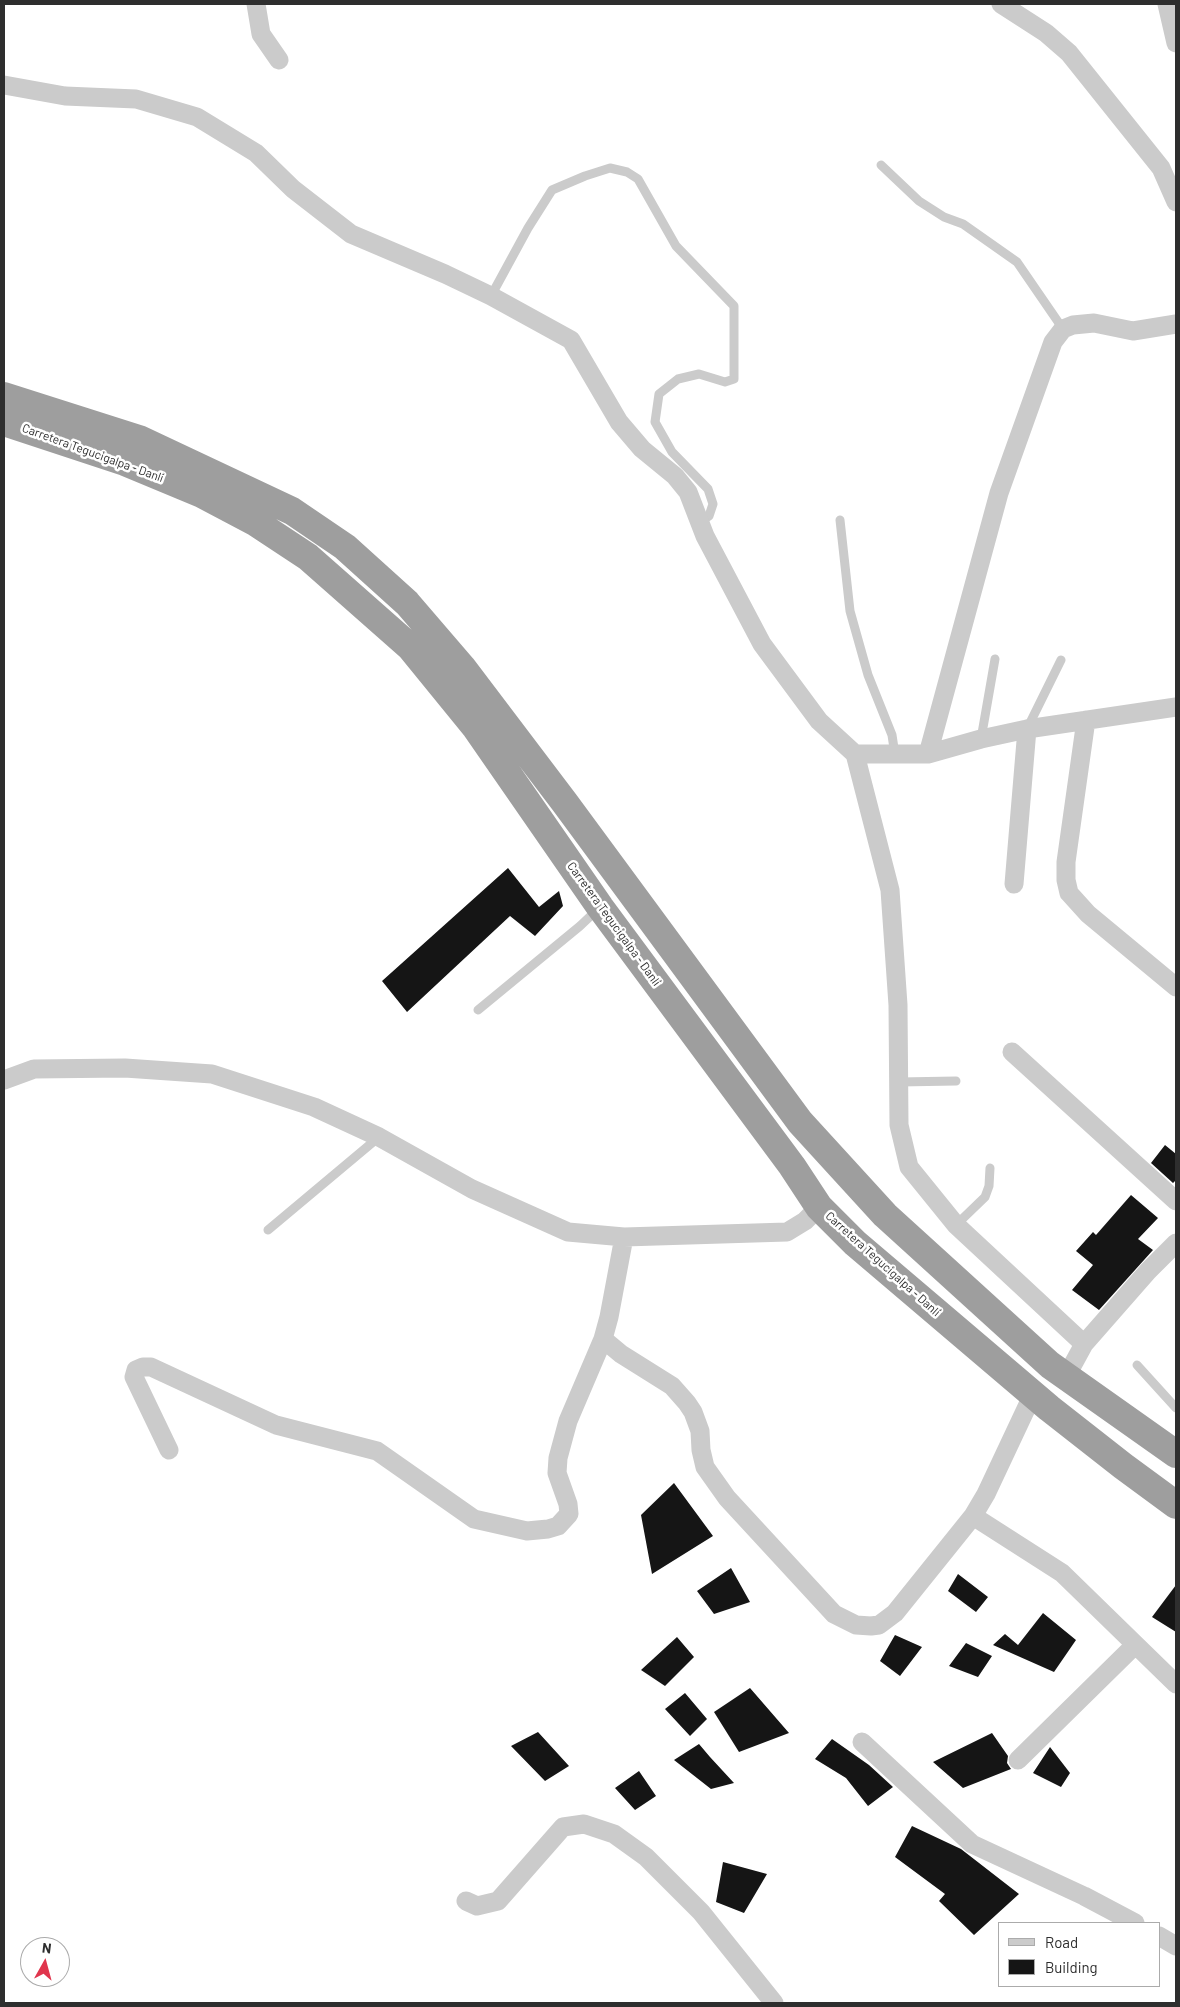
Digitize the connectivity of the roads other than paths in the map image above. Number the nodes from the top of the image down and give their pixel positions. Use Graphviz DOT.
graph roads {
  1 [pos="256,4"];
  2 [pos="1001,4"];
  3 [pos="1167,4"];
  4 [pos="1176,43"];
  5 [pos="278,60"];
  6 [pos="4,85"];
  7 [pos="881,165"];
  8 [pos="1176,202"];
  9 [pos="491,296"];
  10 [pos="1176,324"];
  11 [pos="1063,329"];
  12 [pos="4,396"];
  13 [pos="4,422"];
  14 [pos="840,520"];
  15 [pos="700,522"];
  16 [pos="995,658"];
  17 [pos="1061,660"];
  18 [pos="1176,707"];
  19 [pos="1086,720"];
  20 [pos="1027,729"];
  21 [pos="981,739"];
  22 [pos="855,754"];
  23 [pos="928,754"];
  24 [pos="895,755"];
  25 [pos="1014,884"];
  26 [pos="600,907"];
  27 [pos="1176,986"];
  28 [pos="478,1010"];
  29 [pos="1012,1052"];
  30 [pos="4,1080"];
  31 [pos="956,1081"];
  32 [pos="899,1082"];
  33 [pos="379,1137"];
  34 [pos="990,1168"];
  35 [pos="851,1178"];
  36 [pos="1176,1201"];
  37 [pos="819,1207"];
  38 [pos="884,1215"];
  39 [pos="956,1225"];
  40 [pos="268,1230"];
  41 [pos="624,1237"];
  42 [pos="855,1243"];
  43 [pos="1176,1243"];
  44 [pos="602,1339"];
  45 [pos="1084,1344"];
  46 [pos="1137,1365"];
  47 [pos="1066,1377"];
  48 [pos="1033,1394"];
  49 [pos="1176,1408"];
  50 [pos="169,1450"];
  51 [pos="1176,1454"];
  52 [pos="1165,1485"];
  53 [pos="1176,1505"];
  54 [pos="973,1516"];
  55 [pos="1135,1645"];
  56 [pos="1176,1684"];
  57 [pos="862,1742"];
  58 [pos="1018,1760"];
  59 [pos="466,1901"];
  60 [pos="1133,1922"];
  61 [pos="1160,1937"];
  62 [pos="1176,1946"];
  63 [pos="774,2003"];
  1 -- 5 [label="street"];
  2 -- 8 [label="street"];
  3 -- 4 [label="street"];
  6 -- 9 [label="street"];
  7 -- 11 [label="lane"];
  9 -- 15 [label="street"];
  9 -- 15 [label="lane"];
  10 -- 11 [label="street"];
  11 -- 23 [label="street"];
  12 -- 35 [label="highway, Carretera Tegucigalpa - Danli"];
  13 -- 26 [label="highway, Carretera Tegucigalpa - Danli"];
  14 -- 24 [label="lane"];
  15 -- 22 [label="street"];
  16 -- 21 [label="lane"];
  17 -- 20 [label="lane"];
  18 -- 19 [label="street"];
  19 -- 20 [label="street"];
  19 -- 27 [label="street"];
  20 -- 21 [label="street"];
  20 -- 25 [label="street"];
  21 -- 23 [label="street"];
  22 -- 24 [label="street"];
  22 -- 32 [label="street"];
  23 -- 24 [label="street"];
  26 -- 28 [label="lane"];
  26 -- 37 [label="highway, Carretera Tegucigalpa - Danli"];
  29 -- 36 [label="street"];
  30 -- 33 [label="street"];
  31 -- 32 [label="lane"];
  32 -- 39 [label="street"];
  33 -- 40 [label="lane"];
  33 -- 41 [label="street"];
  34 -- 39 [label="lane"];
  35 -- 37 [label="highway"];
  35 -- 38 [label="highway, Carretera Tegucigalpa - Danli"];
  37 -- 41 [label="street"];
  37 -- 42 [label="highway, Carretera Tegucigalpa - Danli"];
  38 -- 42 [label="highway"];
  38 -- 47 [label="highway, Carretera Tegucigalpa - Danli"];
  39 -- 45 [label="street"];
  41 -- 44 [label="street"];
  42 -- 48 [label="highway, Carretera Tegucigalpa - Danli"];
  43 -- 45 [label="street"];
  44 -- 50 [label="street"];
  44 -- 54 [label="street"];
  45 -- 47 [label="street"];
  46 -- 49 [label="lane"];
  47 -- 51 [label="highway, Carretera Tegucigalpa - Danli"];
  48 -- 52 [label="highway, Carretera Tegucigalpa - Danli"];
  48 -- 54 [label="street"];
  52 -- 53 [label="highway, Carretera Tegucigalpa - Danli"];
  54 -- 55 [label="street"];
  55 -- 56 [label="street"];
  55 -- 58 [label="street"];
  57 -- 60 [label="street"];
  59 -- 63 [label="street"];
  61 -- 62 [label="street"];
}
